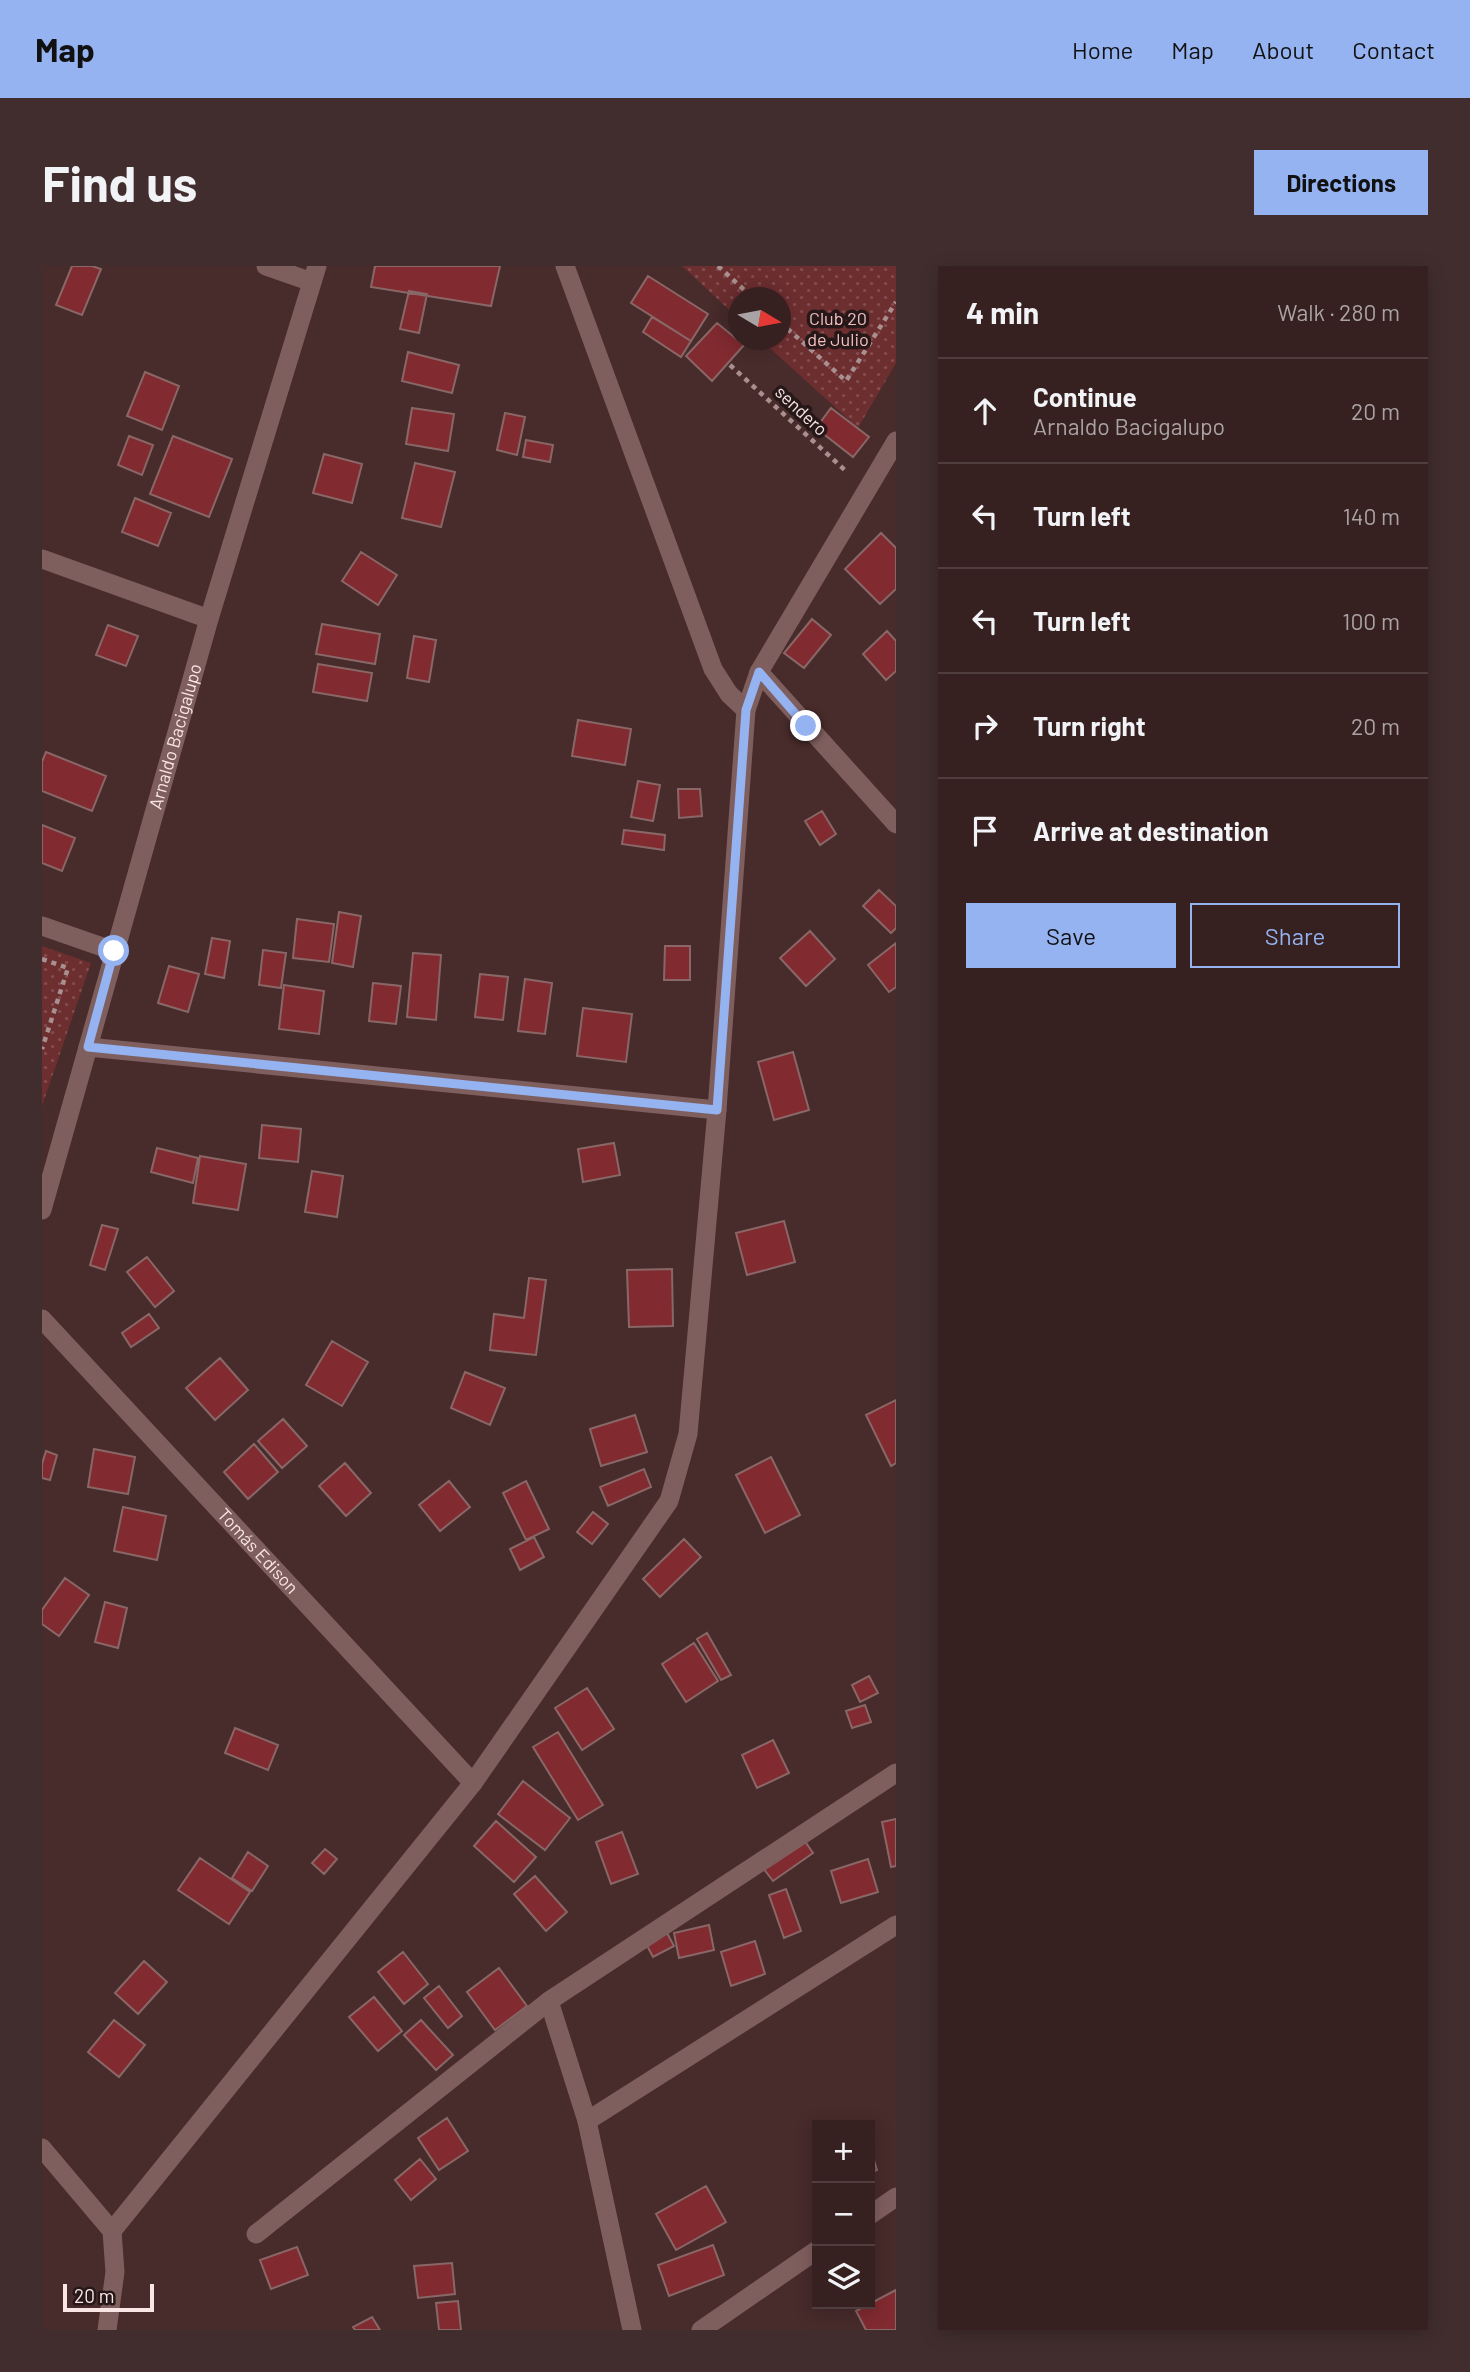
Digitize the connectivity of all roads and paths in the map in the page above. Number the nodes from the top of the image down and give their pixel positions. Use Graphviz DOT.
graph roads {
  1 [pos="266,266"];
  2 [pos="565,266"];
  3 [pos="718,266"];
  4 [pos="314,274"];
  5 [pos="742,287"];
  6 [pos="896,302"];
  7 [pos="791,332"];
  8 [pos="730,365"];
  9 [pos="896,441"];
  10 [pos="852,477"];
  11 [pos="42,559"];
  12 [pos="209,619"];
  13 [pos="759,672"];
  14 [pos="746,710"];
  15 [pos="896,824"];
  16 [pos="42,926"];
  17 [pos="114,951"];
  18 [pos="42,959"];
  19 [pos="88,1047"];
  20 [pos="42,1049"];
  21 [pos="717,1110"];
  22 [pos="42,1210"];
  23 [pos="42,1320"];
  24 [pos="896,1773"];
  25 [pos="473,1783"];
  26 [pos="896,1925"];
  27 [pos="549,2001"];
  28 [pos="587,2121"];
  29 [pos="42,2148"];
  30 [pos="896,2197"];
  31 [pos="875,2212"];
  32 [pos="112,2231"];
  33 [pos="256,2234"];
  34 [pos="812,2253"];
  35 [pos="107,2330"];
  36 [pos="632,2330"];
  37 [pos="701,2330"];
  1 -- 4 [label="street"];
  2 -- 14 [label="street"];
  3 -- 5 [label="path"];
  4 -- 12 [label="street, Arnaldo Bacigalupo"];
  6 -- 7 [label="path"];
  8 -- 10 [label="path, sendero"];
  9 -- 13 [label="street"];
  11 -- 12 [label="street"];
  12 -- 17 [label="street, Arnaldo Bacigalupo"];
  13 -- 14 [label="street"];
  13 -- 15 [label="street"];
  14 -- 21 [label="street"];
  16 -- 17 [label="street"];
  17 -- 19 [label="street, Arnaldo Bacigalupo"];
  18 -- 20 [label="path"];
  19 -- 21 [label="street"];
  19 -- 22 [label="street, Arnaldo Bacigalupo"];
  21 -- 25 [label="street"];
  23 -- 25 [label="street, Tomás Edison"];
  24 -- 27 [label="street"];
  25 -- 32 [label="street"];
  26 -- 28 [label="street"];
  27 -- 28 [label="street"];
  27 -- 33 [label="street"];
  28 -- 36 [label="street"];
  29 -- 32 [label="street"];
  30 -- 31 [label="street"];
  32 -- 35 [label="street"];
  34 -- 37 [label="street"];
}
